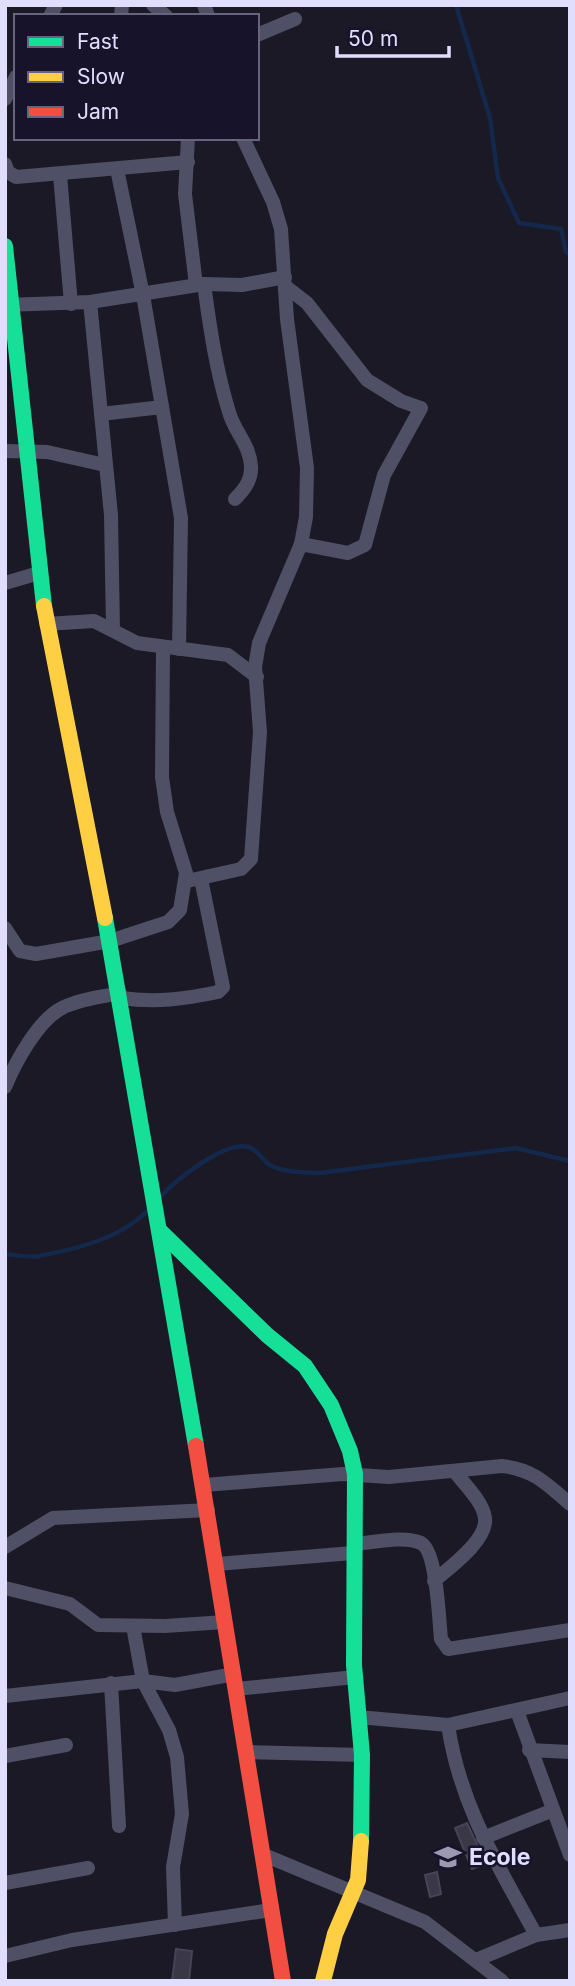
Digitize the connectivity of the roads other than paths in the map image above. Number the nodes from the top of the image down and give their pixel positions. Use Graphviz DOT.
graph roads {
  1 [pos="295,19"];
  2 [pos="259,34"];
  3 [pos="14,81"];
  4 [pos="5,99"];
  5 [pos="188,140"];
  6 [pos="244,140"];
  7 [pos="188,162"];
  8 [pos="5,164"];
  9 [pos="117,169"];
  10 [pos="61,175"];
  11 [pos="5,246"];
  12 [pos="285,282"];
  13 [pos="200,285"];
  14 [pos="143,295"];
  15 [pos="90,302"];
  16 [pos="71,304"];
  17 [pos="9,305"];
  18 [pos="12,360"];
  19 [pos="162,407"];
  20 [pos="101,414"];
  21 [pos="27,449"];
  22 [pos="5,451"];
  23 [pos="105,465"];
  24 [pos="235,499"];
  25 [pos="300,544"];
  26 [pos="39,573"];
  27 [pos="5,583"];
  28 [pos="46,624"];
  29 [pos="113,630"];
  30 [pos="163,648"];
  31 [pos="178,649"];
  32 [pos="257,677"];
  33 [pos="194,880"];
  34 [pos="5,928"];
  35 [pos="110,941"];
  36 [pos="121,995"];
  37 [pos="5,1087"];
  38 [pos="159,1230"];
  39 [pos="455,1472"];
  40 [pos="355,1474"];
  41 [pos="204,1485"];
  42 [pos="570,1504"];
  43 [pos="208,1510"];
  44 [pos="5,1547"];
  45 [pos="354,1548"];
  46 [pos="217,1564"];
  47 [pos="434,1581"];
  48 [pos="5,1588"];
  49 [pos="225,1622"];
  50 [pos="133,1626"];
  51 [pos="570,1630"];
  52 [pos="355,1677"];
  53 [pos="143,1681"];
  54 [pos="235,1682"];
  55 [pos="111,1683"];
  56 [pos="5,1696"];
  57 [pos="570,1698"];
  58 [pos="517,1711"];
  59 [pos="358,1717"];
  60 [pos="447,1725"];
  61 [pos="66,1745"];
  62 [pos="530,1750"];
  63 [pos="247,1752"];
  64 [pos="570,1752"];
  65 [pos="362,1755"];
  66 [pos="5,1756"];
  67 [pos="551,1811"];
  68 [pos="564,1825"];
  69 [pos="119,1826"];
  70 [pos="483,1838"];
  71 [pos="264,1855"];
  72 [pos="570,1855"];
  73 [pos="88,1868"];
  74 [pos="5,1883"];
  75 [pos="354,1891"];
  76 [pos="271,1910"];
  77 [pos="175,1925"];
  78 [pos="570,1930"];
  79 [pos="537,1935"];
  80 [pos="5,1956"];
  81 [pos="476,1960"];
  82 [pos="283,1981"];
  83 [pos="323,1981"];
  84 [pos="502,1981"];
  1 -- 2 [label="street"];
  3 -- 4 [label="street"];
  5 -- 7 [label="street"];
  6 -- 12 [label="street"];
  7 -- 9 [label="street"];
  7 -- 13 [label="street"];
  8 -- 10 [label="street"];
  9 -- 10 [label="street"];
  9 -- 14 [label="street"];
  10 -- 16 [label="street"];
  11 -- 17 [label="street"];
  12 -- 13 [label="street"];
  12 -- 25 [label="street"];
  12 -- 25 [label="street"];
  13 -- 14 [label="street"];
  13 -- 24 [label="street"];
  14 -- 15 [label="street"];
  14 -- 19 [label="street"];
  15 -- 16 [label="street"];
  15 -- 20 [label="street"];
  16 -- 17 [label="street"];
  17 -- 18 [label="street"];
  18 -- 21 [label="street"];
  19 -- 20 [label="street"];
  19 -- 31 [label="street"];
  20 -- 23 [label="street"];
  21 -- 22 [label="street"];
  21 -- 23 [label="street"];
  21 -- 26 [label="street"];
  23 -- 29 [label="street"];
  25 -- 32 [label="street"];
  26 -- 27 [label="street"];
  26 -- 28 [label="street"];
  28 -- 29 [label="street"];
  28 -- 35 [label="street"];
  29 -- 30 [label="street"];
  30 -- 31 [label="street"];
  30 -- 33 [label="street"];
  31 -- 32 [label="street"];
  32 -- 33 [label="street"];
  33 -- 35 [label="street"];
  33 -- 36 [label="street"];
  34 -- 35 [label="street"];
  35 -- 36 [label="street"];
  36 -- 37 [label="street"];
  36 -- 38 [label="street"];
  38 -- 40 [label="street"];
  38 -- 41 [label="street"];
  39 -- 40 [label="street"];
  39 -- 42 [label="street"];
  39 -- 47 [label="street"];
  40 -- 41 [label="street"];
  40 -- 45 [label="street"];
  41 -- 43 [label="street"];
  43 -- 44 [label="street"];
  43 -- 46 [label="street"];
  45 -- 46 [label="street"];
  45 -- 47 [label="street"];
  45 -- 52 [label="street"];
  46 -- 49 [label="street"];
  47 -- 51 [label="street"];
  48 -- 50 [label="street"];
  49 -- 50 [label="street"];
  49 -- 54 [label="street"];
  50 -- 53 [label="street"];
  52 -- 54 [label="street"];
  52 -- 59 [label="street"];
  53 -- 54 [label="street"];
  53 -- 55 [label="street"];
  53 -- 77 [label="street"];
  54 -- 63 [label="street"];
  55 -- 56 [label="street"];
  55 -- 69 [label="street"];
  57 -- 58 [label="street"];
  58 -- 60 [label="street"];
  58 -- 62 [label="street"];
  59 -- 60 [label="street"];
  59 -- 65 [label="street"];
  60 -- 70 [label="street"];
  61 -- 66 [label="street"];
  62 -- 64 [label="street"];
  62 -- 67 [label="street"];
  63 -- 65 [label="street"];
  63 -- 71 [label="street"];
  65 -- 75 [label="street"];
  67 -- 68 [label="street"];
  67 -- 70 [label="street"];
  68 -- 72 [label="street"];
  70 -- 79 [label="street"];
  71 -- 75 [label="street"];
  71 -- 76 [label="street"];
  73 -- 74 [label="street"];
  75 -- 81 [label="street"];
  75 -- 83 [label="street"];
  76 -- 77 [label="street"];
  76 -- 82 [label="street"];
  77 -- 80 [label="street"];
  78 -- 79 [label="street"];
  79 -- 81 [label="street"];
  81 -- 84 [label="street"];
}
